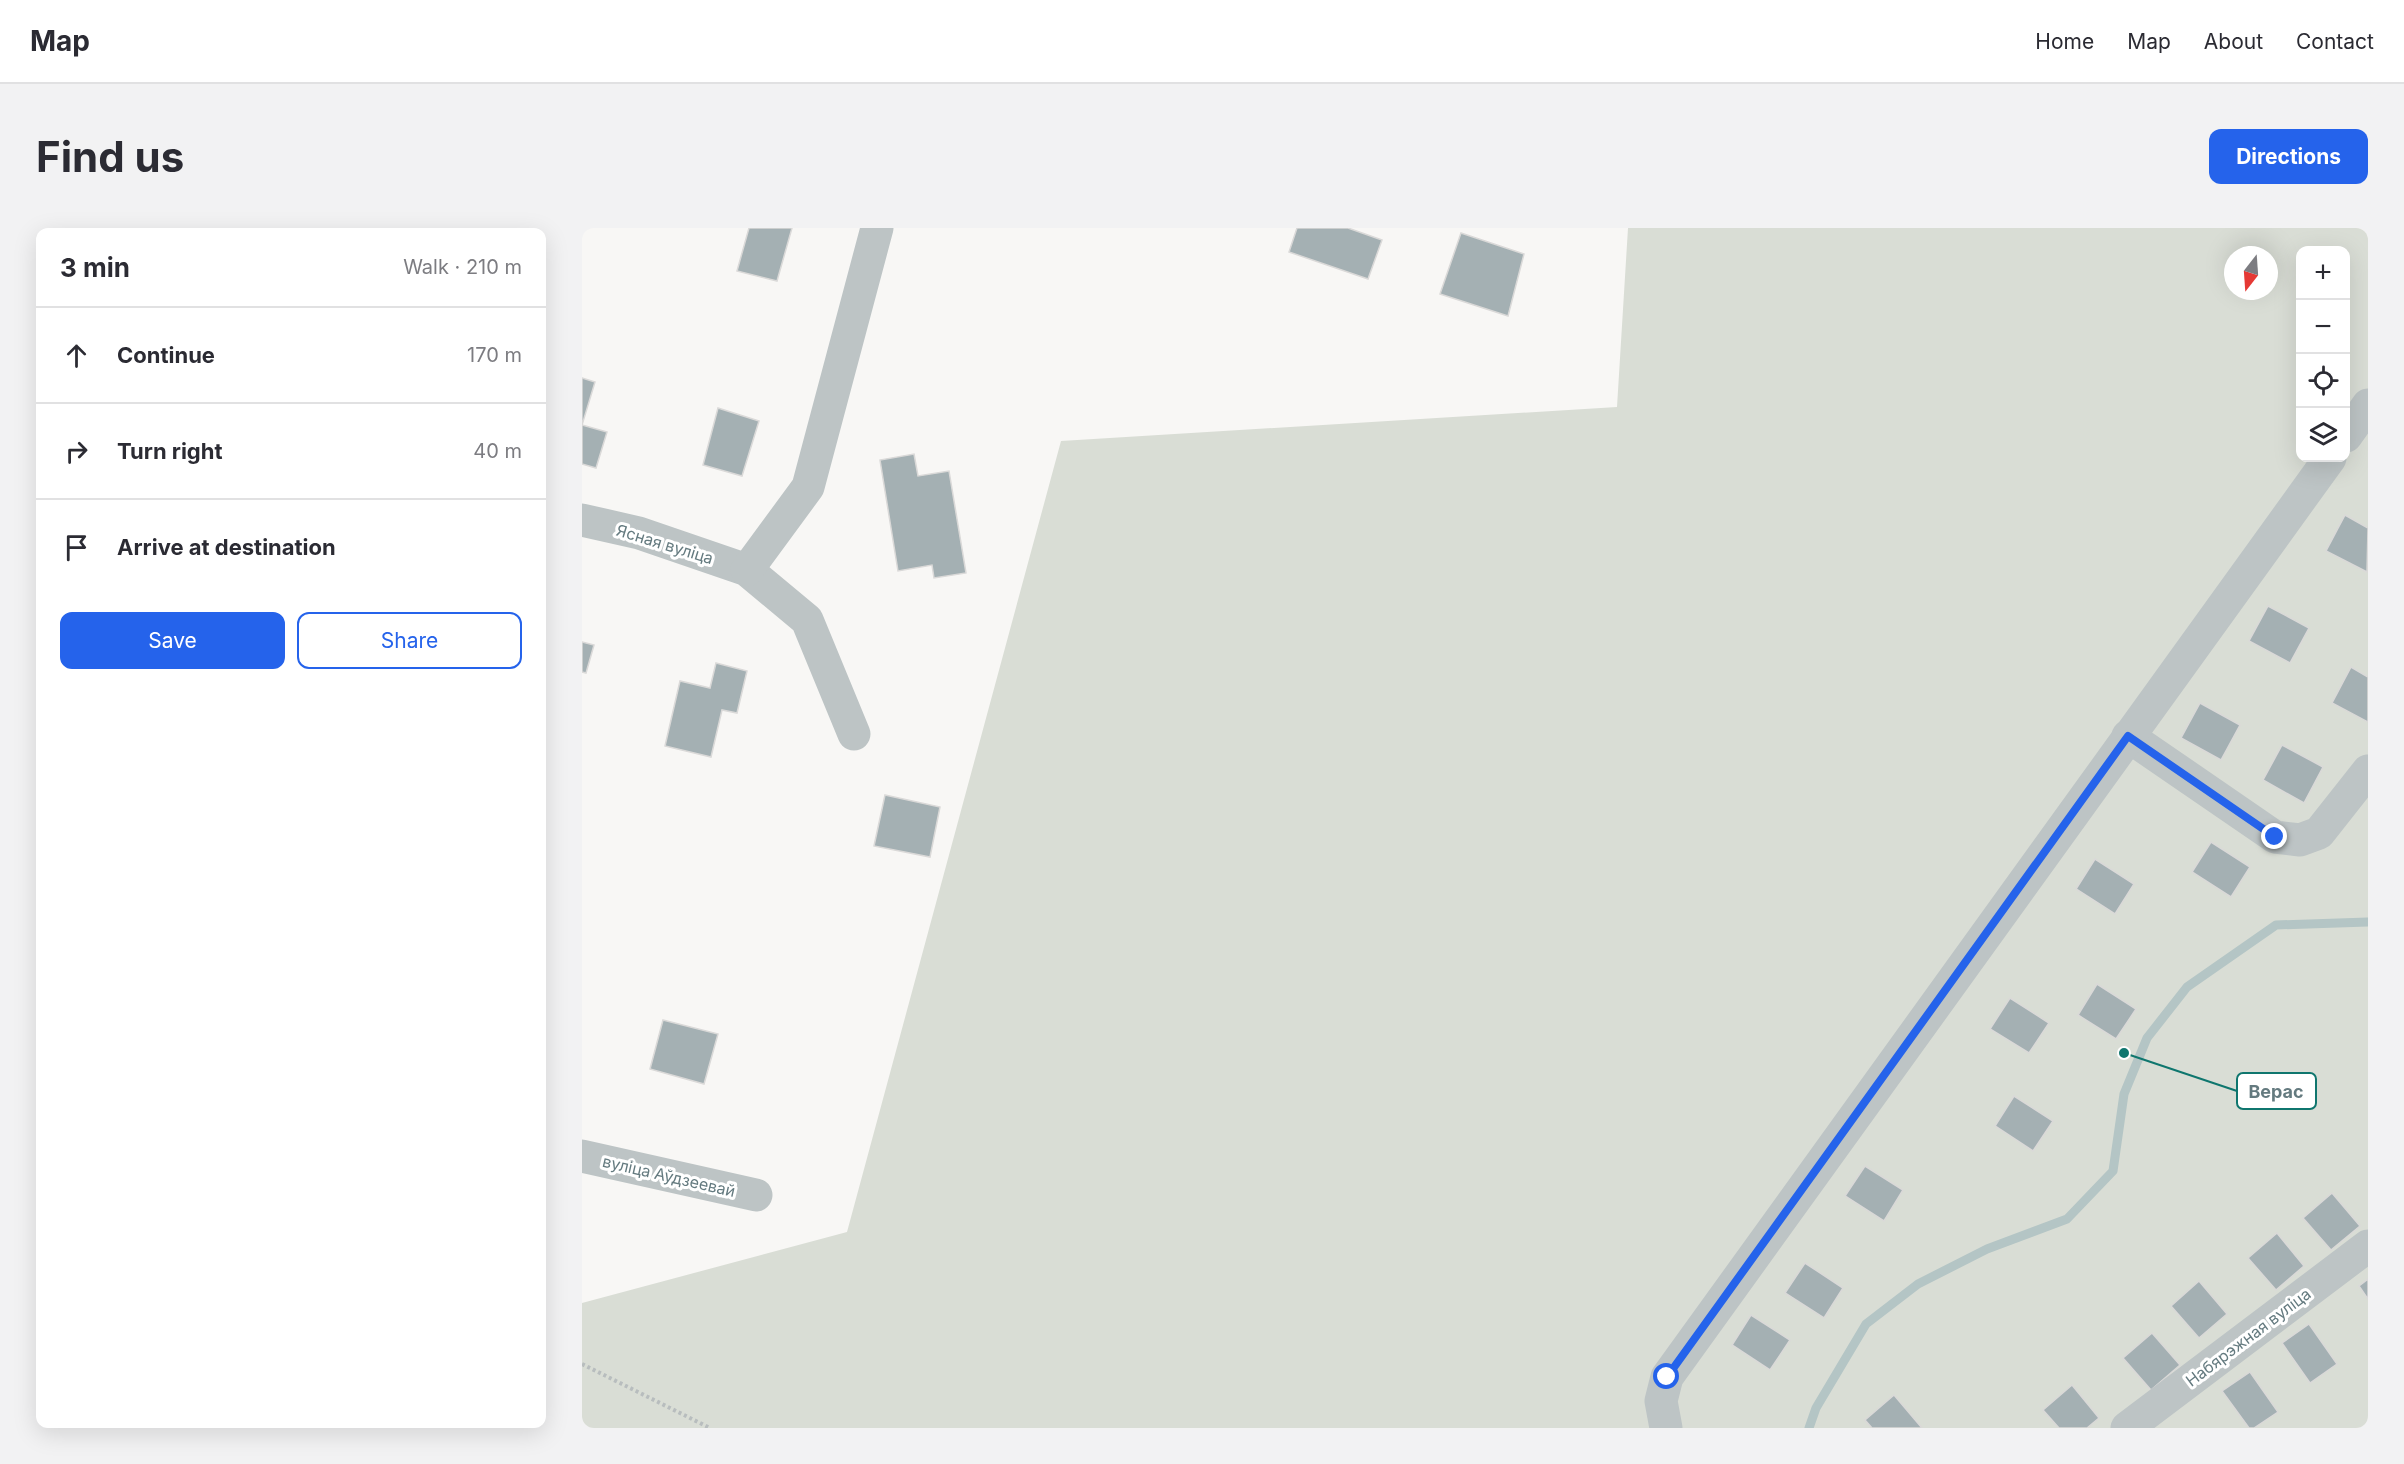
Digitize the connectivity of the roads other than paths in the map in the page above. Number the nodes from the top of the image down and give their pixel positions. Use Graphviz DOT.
graph roads {
  1 [pos="877,228"];
  2 [pos="2368,405"];
  3 [pos="2350,430"];
  4 [pos="2327,462"];
  5 [pos="582,520"];
  6 [pos="747,570"];
  7 [pos="854,734"];
  8 [pos="2128,736"];
  9 [pos="2368,771"];
  10 [pos="582,1156"];
  11 [pos="756,1195"];
  12 [pos="2368,1246"];
  13 [pos="1666,1428"];
  14 [pos="2127,1428"];
  1 -- 6 [label="street"];
  2 -- 3 [label="street"];
  4 -- 8 [label="street"];
  5 -- 6 [label="street, Ясная вуліца"];
  6 -- 7 [label="street"];
  8 -- 9 [label="street"];
  8 -- 13 [label="street"];
  10 -- 11 [label="street, вуліца Аўдзеевай"];
  12 -- 14 [label="street, Набярэжная вуліца"];
}
